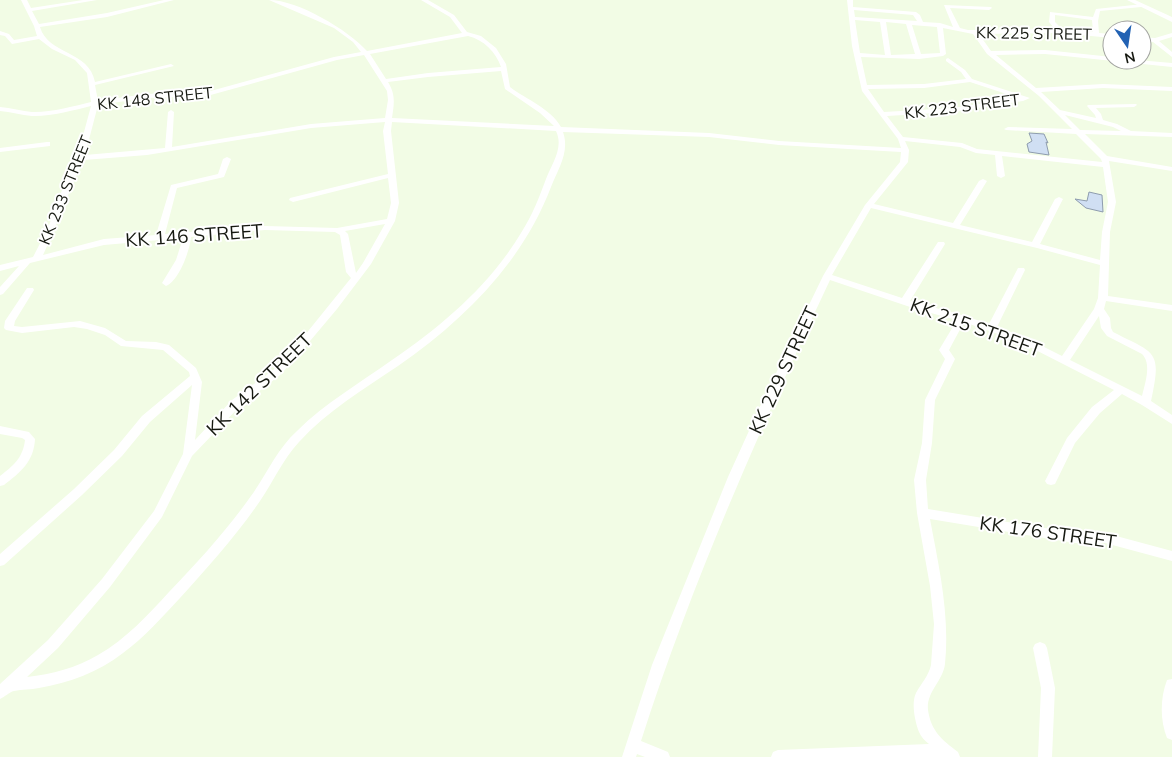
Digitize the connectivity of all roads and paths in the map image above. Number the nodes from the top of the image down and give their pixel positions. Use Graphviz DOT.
graph roads {
  1 [pos="24,0"];
  2 [pos="94,0"];
  3 [pos="171,0"];
  4 [pos="274,0"];
  5 [pos="424,0"];
  6 [pos="1130,0"];
  7 [pos="1141,5"];
  8 [pos="850,8"];
  9 [pos="989,8"];
  10 [pos="29,10"];
  11 [pos="1095,19"];
  12 [pos="1172,19"];
  13 [pos="883,21"];
  14 [pos="909,23"];
  15 [pos="922,24"];
  16 [pos="940,25"];
  17 [pos="37,26"];
  18 [pos="957,28"];
  19 [pos="1060,31"];
  20 [pos="975,32"];
  21 [pos="0,33"];
  22 [pos="465,34"];
  23 [pos="1096,35"];
  24 [pos="1102,35"];
  25 [pos="1172,35"];
  26 [pos="40,37"];
  27 [pos="1152,40"];
  28 [pos="1155,40"];
  29 [pos="12,42"];
  30 [pos="0,44"];
  31 [pos="366,52"];
  32 [pos="989,53"];
  33 [pos="857,55"];
  34 [pos="1172,55"];
  35 [pos="919,56"];
  36 [pos="888,57"];
  37 [pos="1102,59"];
  38 [pos="948,60"];
  39 [pos="1152,63"];
  40 [pos="1172,65"];
  41 [pos="171,66"];
  42 [pos="504,69"];
  43 [pos="144,72"];
  44 [pos="152,80"];
  45 [pos="970,80"];
  46 [pos="384,82"];
  47 [pos="93,84"];
  48 [pos="864,87"];
  49 [pos="1172,90"];
  50 [pos="1038,92"];
  51 [pos="1026,98"];
  52 [pos="95,103"];
  53 [pos="1134,104"];
  54 [pos="0,110"];
  55 [pos="1057,111"];
  56 [pos="172,112"];
  57 [pos="883,114"];
  58 [pos="389,120"];
  59 [pos="1100,121"];
  60 [pos="560,129"];
  61 [pos="1008,129"];
  62 [pos="1079,132"];
  63 [pos="1130,134"];
  64 [pos="1172,135"];
  65 [pos="901,140"];
  66 [pos="46,144"];
  67 [pos="0,150"];
  68 [pos="168,150"];
  69 [pos="905,150"];
  70 [pos="998,154"];
  71 [pos="81,158"];
  72 [pos="227,159"];
  73 [pos="1105,161"];
  74 [pos="1172,170"];
  75 [pos="392,175"];
  76 [pos="1001,176"];
  77 [pos="983,181"];
  78 [pos="1059,199"];
  79 [pos="293,200"];
  80 [pos="869,206"];
  81 [pos="392,221"];
  82 [pos="956,225"];
  83 [pos="337,230"];
  84 [pos="187,234"];
  85 [pos="160,237"];
  86 [pos="941,244"];
  87 [pos="1035,245"];
  88 [pos="36,260"];
  89 [pos="26,263"];
  90 [pos="1105,264"];
  91 [pos="0,268"];
  92 [pos="1021,270"];
  93 [pos="827,276"];
  94 [pos="355,277"];
  95 [pos="166,283"];
  96 [pos="30,290"];
  97 [pos="0,292"];
  98 [pos="1102,298"];
  99 [pos="905,301"];
  100 [pos="1099,308"];
  101 [pos="1172,308"];
  102 [pos="962,318"];
  103 [pos="991,329"];
  104 [pos="1064,361"];
  105 [pos="195,377"];
  106 [pos="1121,390"];
  107 [pos="1146,402"];
  108 [pos="1172,420"];
  109 [pos="0,430"];
  110 [pos="188,454"];
  111 [pos="1052,481"];
  112 [pos="0,482"];
  113 [pos="923,513"];
  114 [pos="1172,556"];
  115 [pos="0,561"];
  116 [pos="1040,648"];
  117 [pos="1172,684"];
  118 [pos="11,685"];
  119 [pos="0,693"];
  120 [pos="1172,733"];
  121 [pos="631,751"];
  122 [pos="949,754"];
  123 [pos="663,757"];
  124 [pos="778,757"];
  125 [pos="1046,757"];
  1 -- 10 [label="street"];
  2 -- 10 [label="street"];
  3 -- 17 [label="street"];
  4 -- 31 [label="street, KK 142 STREET"];
  5 -- 22 [label="street"];
  6 -- 7 [label="main road"];
  7 -- 11 [label="street"];
  7 -- 12 [label="main road"];
  8 -- 13 [label="street, KK 225 STREET"];
  8 -- 15 [label="street"];
  8 -- 33 [label="street"];
  9 -- 18 [label="street, KK 225 STREET"];
  10 -- 17 [label="street"];
  11 -- 19 [label="street"];
  11 -- 23 [label="street"];
  13 -- 14 [label="street, KK 225 STREET"];
  13 -- 36 [label="street"];
  14 -- 15 [label="street, KK 225 STREET"];
  14 -- 35 [label="street"];
  15 -- 16 [label="street, KK 225 STREET"];
  16 -- 18 [label="street, KK 225 STREET"];
  16 -- 35 [label="street"];
  17 -- 26 [label="street"];
  18 -- 20 [label="street, KK 225 STREET"];
  19 -- 20 [label="street, KK 225 STREET"];
  19 -- 23 [label="street, KK 225 STREET"];
  20 -- 32 [label="street"];
  21 -- 29 [label="street"];
  22 -- 31 [label="street, KK 148 STREET"];
  22 -- 42 [label="street"];
  23 -- 24 [label="street, KK 225 STREET"];
  25 -- 28 [label="street"];
  26 -- 29 [label="street"];
  26 -- 47 [label="street, KK 233 STREET"];
  27 -- 28 [label="street"];
  28 -- 34 [label="street"];
  29 -- 30 [label="street"];
  31 -- 46 [label="street, KK 142 STREET"];
  31 -- 52 [label="street, KK 148 STREET"];
  32 -- 37 [label="street"];
  32 -- 50 [label="street"];
  33 -- 36 [label="street"];
  33 -- 48 [label="street"];
  35 -- 36 [label="street"];
  38 -- 45 [label="street"];
  39 -- 40 [label="street"];
  41 -- 43 [label="street"];
  42 -- 46 [label="street"];
  42 -- 60 [label="street"];
  43 -- 44 [label="street"];
  43 -- 47 [label="street"];
  45 -- 48 [label="street"];
  45 -- 51 [label="street"];
  46 -- 58 [label="street, KK 142 STREET"];
  47 -- 52 [label="street, KK 233 STREET"];
  48 -- 57 [label="street"];
  49 -- 50 [label="street, KK 223 STREET"];
  50 -- 51 [label="street, KK 223 STREET"];
  50 -- 55 [label="street"];
  51 -- 57 [label="street, KK 223 STREET"];
  52 -- 54 [label="street, KK 148 STREET"];
  52 -- 71 [label="street, KK 233 STREET"];
  53 -- 59 [label="street"];
  55 -- 59 [label="street"];
  55 -- 62 [label="street"];
  56 -- 68 [label="street"];
  57 -- 65 [label="street"];
  58 -- 60 [label="street"];
  58 -- 68 [label="street"];
  58 -- 75 [label="street, KK 142 STREET"];
  59 -- 63 [label="street"];
  60 -- 69 [label="street"];
  60 -- 118 [label="street"];
  61 -- 62 [label="street"];
  62 -- 63 [label="street"];
  62 -- 73 [label="street"];
  63 -- 64 [label="street"];
  65 -- 69 [label="street"];
  65 -- 70 [label="street"];
  66 -- 67 [label="street"];
  68 -- 71 [label="street"];
  69 -- 80 [label="street, KK 229 STREET"];
  70 -- 73 [label="street"];
  70 -- 76 [label="street"];
  71 -- 88 [label="street, KK 233 STREET"];
  72 -- 85 [label="street"];
  73 -- 74 [label="street"];
  73 -- 90 [label="street"];
  75 -- 79 [label="street"];
  75 -- 81 [label="street, KK 142 STREET"];
  77 -- 82 [label="street"];
  78 -- 87 [label="street"];
  80 -- 82 [label="street"];
  80 -- 93 [label="street, KK 229 STREET"];
  81 -- 83 [label="street, KK 146 STREET"];
  81 -- 94 [label="street, KK 142 STREET"];
  82 -- 87 [label="street"];
  83 -- 84 [label="street, KK 146 STREET"];
  83 -- 94 [label="street"];
  84 -- 85 [label="street, KK 146 STREET"];
  84 -- 95 [label="street"];
  85 -- 88 [label="street, KK 146 STREET"];
  86 -- 99 [label="street"];
  87 -- 90 [label="street"];
  88 -- 89 [label="street, KK 146 STREET"];
  89 -- 91 [label="street, KK 146 STREET"];
  89 -- 97 [label="street, KK 233 STREET"];
  90 -- 98 [label="street"];
  92 -- 103 [label="street"];
  93 -- 99 [label="street, KK 215 STREET"];
  93 -- 121 [label="street, KK 229 STREET"];
  94 -- 110 [label="street, KK 142 STREET"];
  96 -- 105 [label="street"];
  98 -- 100 [label="street"];
  98 -- 101 [label="street"];
  99 -- 102 [label="street, KK 215 STREET"];
  100 -- 104 [label="street"];
  100 -- 107 [label="street"];
  102 -- 103 [label="street, KK 215 STREET"];
  102 -- 113 [label="street"];
  103 -- 104 [label="street, KK 215 STREET"];
  104 -- 106 [label="street, KK 215 STREET"];
  105 -- 110 [label="street"];
  105 -- 115 [label="street"];
  106 -- 107 [label="street, KK 215 STREET"];
  106 -- 111 [label="street"];
  107 -- 108 [label="street, KK 215 STREET"];
  109 -- 112 [label="street"];
  110 -- 118 [label="street, KK 142 STREET"];
  113 -- 114 [label="street, KK 176 STREET"];
  113 -- 122 [label="street"];
  116 -- 125 [label="street"];
  117 -- 120 [label="street"];
  118 -- 119 [label="street, KK 142 STREET"];
  121 -- 123 [label="street"];
  122 -- 124 [label="street"];
}
